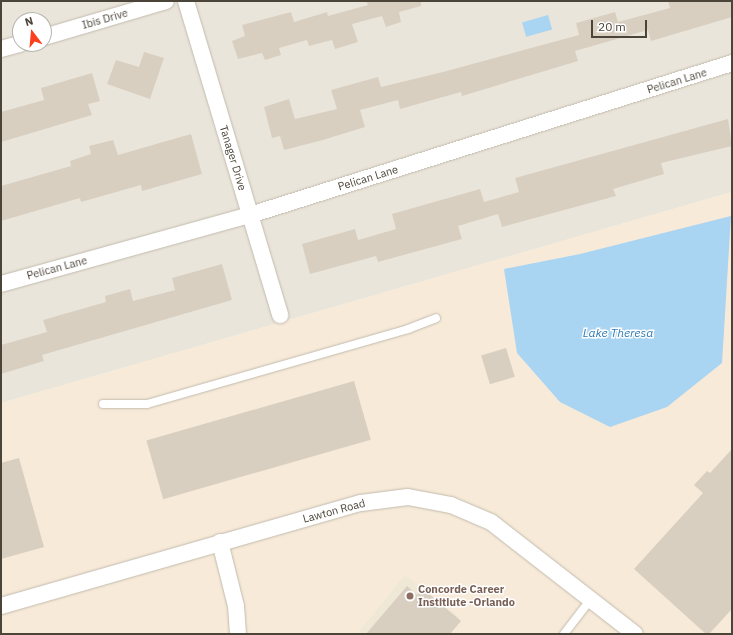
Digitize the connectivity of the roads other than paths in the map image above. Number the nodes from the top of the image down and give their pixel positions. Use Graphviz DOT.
graph roads {
  1 [pos="166,1"];
  2 [pos="186,1"];
  3 [pos="52,35"];
  4 [pos="12,46"];
  5 [pos="1,49"];
  6 [pos="732,63"];
  7 [pos="250,215"];
  8 [pos="1,284"];
  9 [pos="280,315"];
  10 [pos="436,318"];
  11 [pos="103,404"];
  12 [pos="220,542"];
  13 [pos="591,599"];
  14 [pos="1,606"];
  15 [pos="625,631"];
  16 [pos="238,634"];
  17 [pos="564,634"];
  1 -- 3 [label="street, Ibis Drive"];
  2 -- 7 [label="street, Tanager Drive"];
  4 -- 5 [label="street"];
  6 -- 7 [label="street, Pelican Lane"];
  7 -- 8 [label="street, Pelican Lane"];
  7 -- 9 [label="street, Tanager Drive"];
  10 -- 11 [label="lane"];
  12 -- 13 [label="street, Lawton Road"];
  12 -- 14 [label="street, Lawton Road"];
  12 -- 16 [label="street"];
  13 -- 15 [label="street, Lawton Road"];
  13 -- 17 [label="lane"];
}
